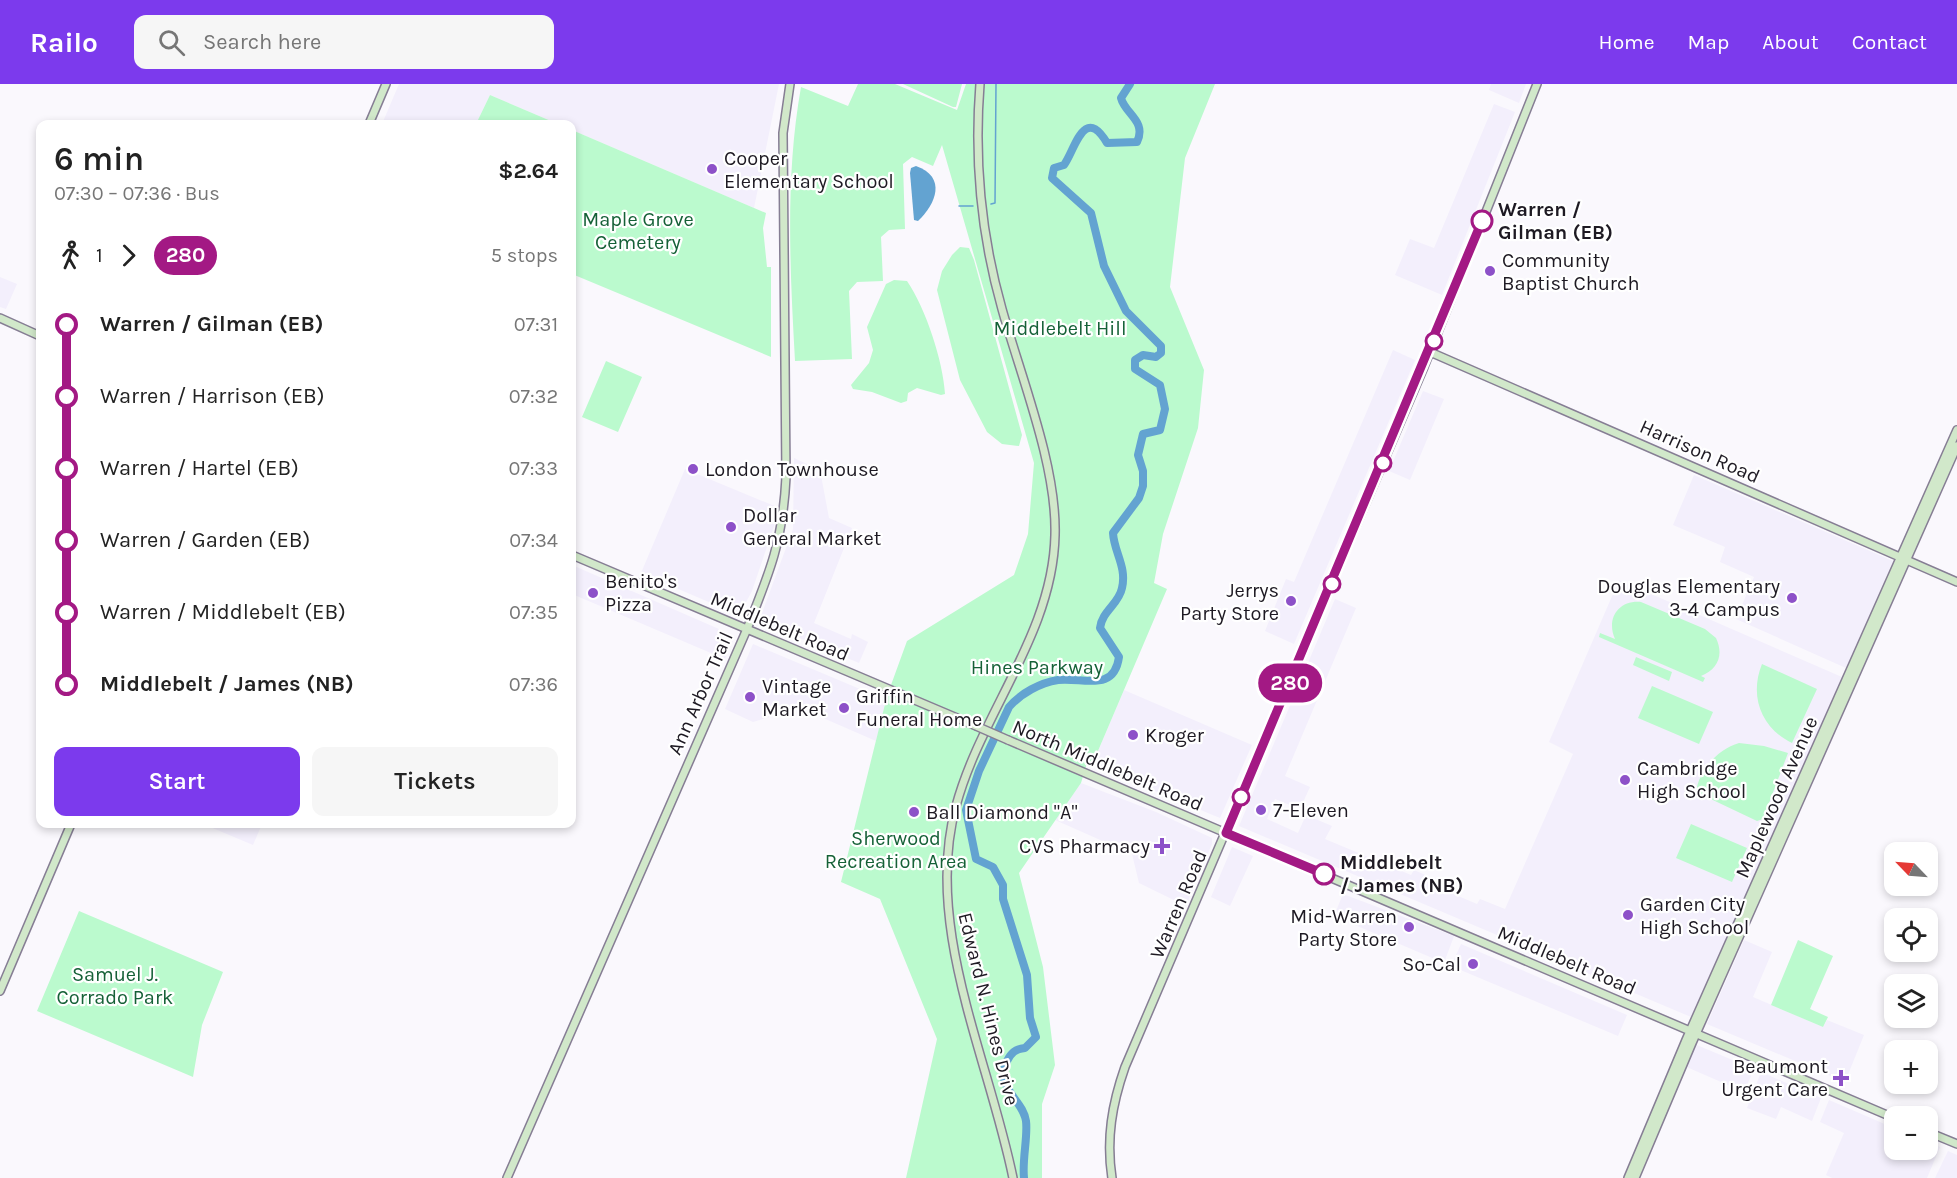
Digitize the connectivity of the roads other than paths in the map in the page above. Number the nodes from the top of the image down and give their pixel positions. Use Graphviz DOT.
graph roads {
  1 [pos="386,84"];
  2 [pos="790,84"];
  3 [pos="980,84"];
  4 [pos="1537,84"];
  5 [pos="371,120"];
  6 [pos="0,318"];
  7 [pos="36,334"];
  8 [pos="1430,352"];
  9 [pos="1957,430"];
  10 [pos="1957,446"];
  11 [pos="576,557"];
  12 [pos="1904,558"];
  13 [pos="1957,582"];
  14 [pos="747,629"];
  15 [pos="976,726"];
  16 [pos="69,828"];
  17 [pos="1226,833"];
  18 [pos="0,992"];
  19 [pos="1694,1031"];
  20 [pos="1884,1114"];
  21 [pos="1938,1136"];
  22 [pos="1957,1144"];
  23 [pos="507,1178"];
  24 [pos="1013,1178"];
  25 [pos="1112,1178"];
  26 [pos="1628,1178"];
  27 [pos="1635,1178"];
  1 -- 5 [label="street"];
  2 -- 14 [label="street, Ann Arbor Trail"];
  3 -- 24 [label="street, Edward N. Hines Drive"];
  4 -- 8 [label="street, Warren Road"];
  6 -- 7 [label="street"];
  8 -- 12 [label="street, Harrison Road"];
  8 -- 17 [label="street, Warren Road"];
  9 -- 12 [label="street, Maplewood Avenue"];
  10 -- 12 [label="street, Maplewood Avenue"];
  11 -- 14 [label="street, Middlebelt Road"];
  12 -- 13 [label="street, Harrison Road"];
  12 -- 19 [label="street, Maplewood Avenue"];
  14 -- 15 [label="street, Middlebelt Road"];
  14 -- 23 [label="street, Ann Arbor Trail"];
  15 -- 17 [label="street, North Middlebelt Road, bridge"];
  16 -- 18 [label="street"];
  17 -- 19 [label="street, Middlebelt Road"];
  17 -- 25 [label="street, Warren Road"];
  19 -- 20 [label="street, Middlebelt Road"];
  19 -- 26 [label="street, Maplewood Avenue"];
  19 -- 27 [label="street, Maplewood Avenue"];
  21 -- 22 [label="street"];
}
